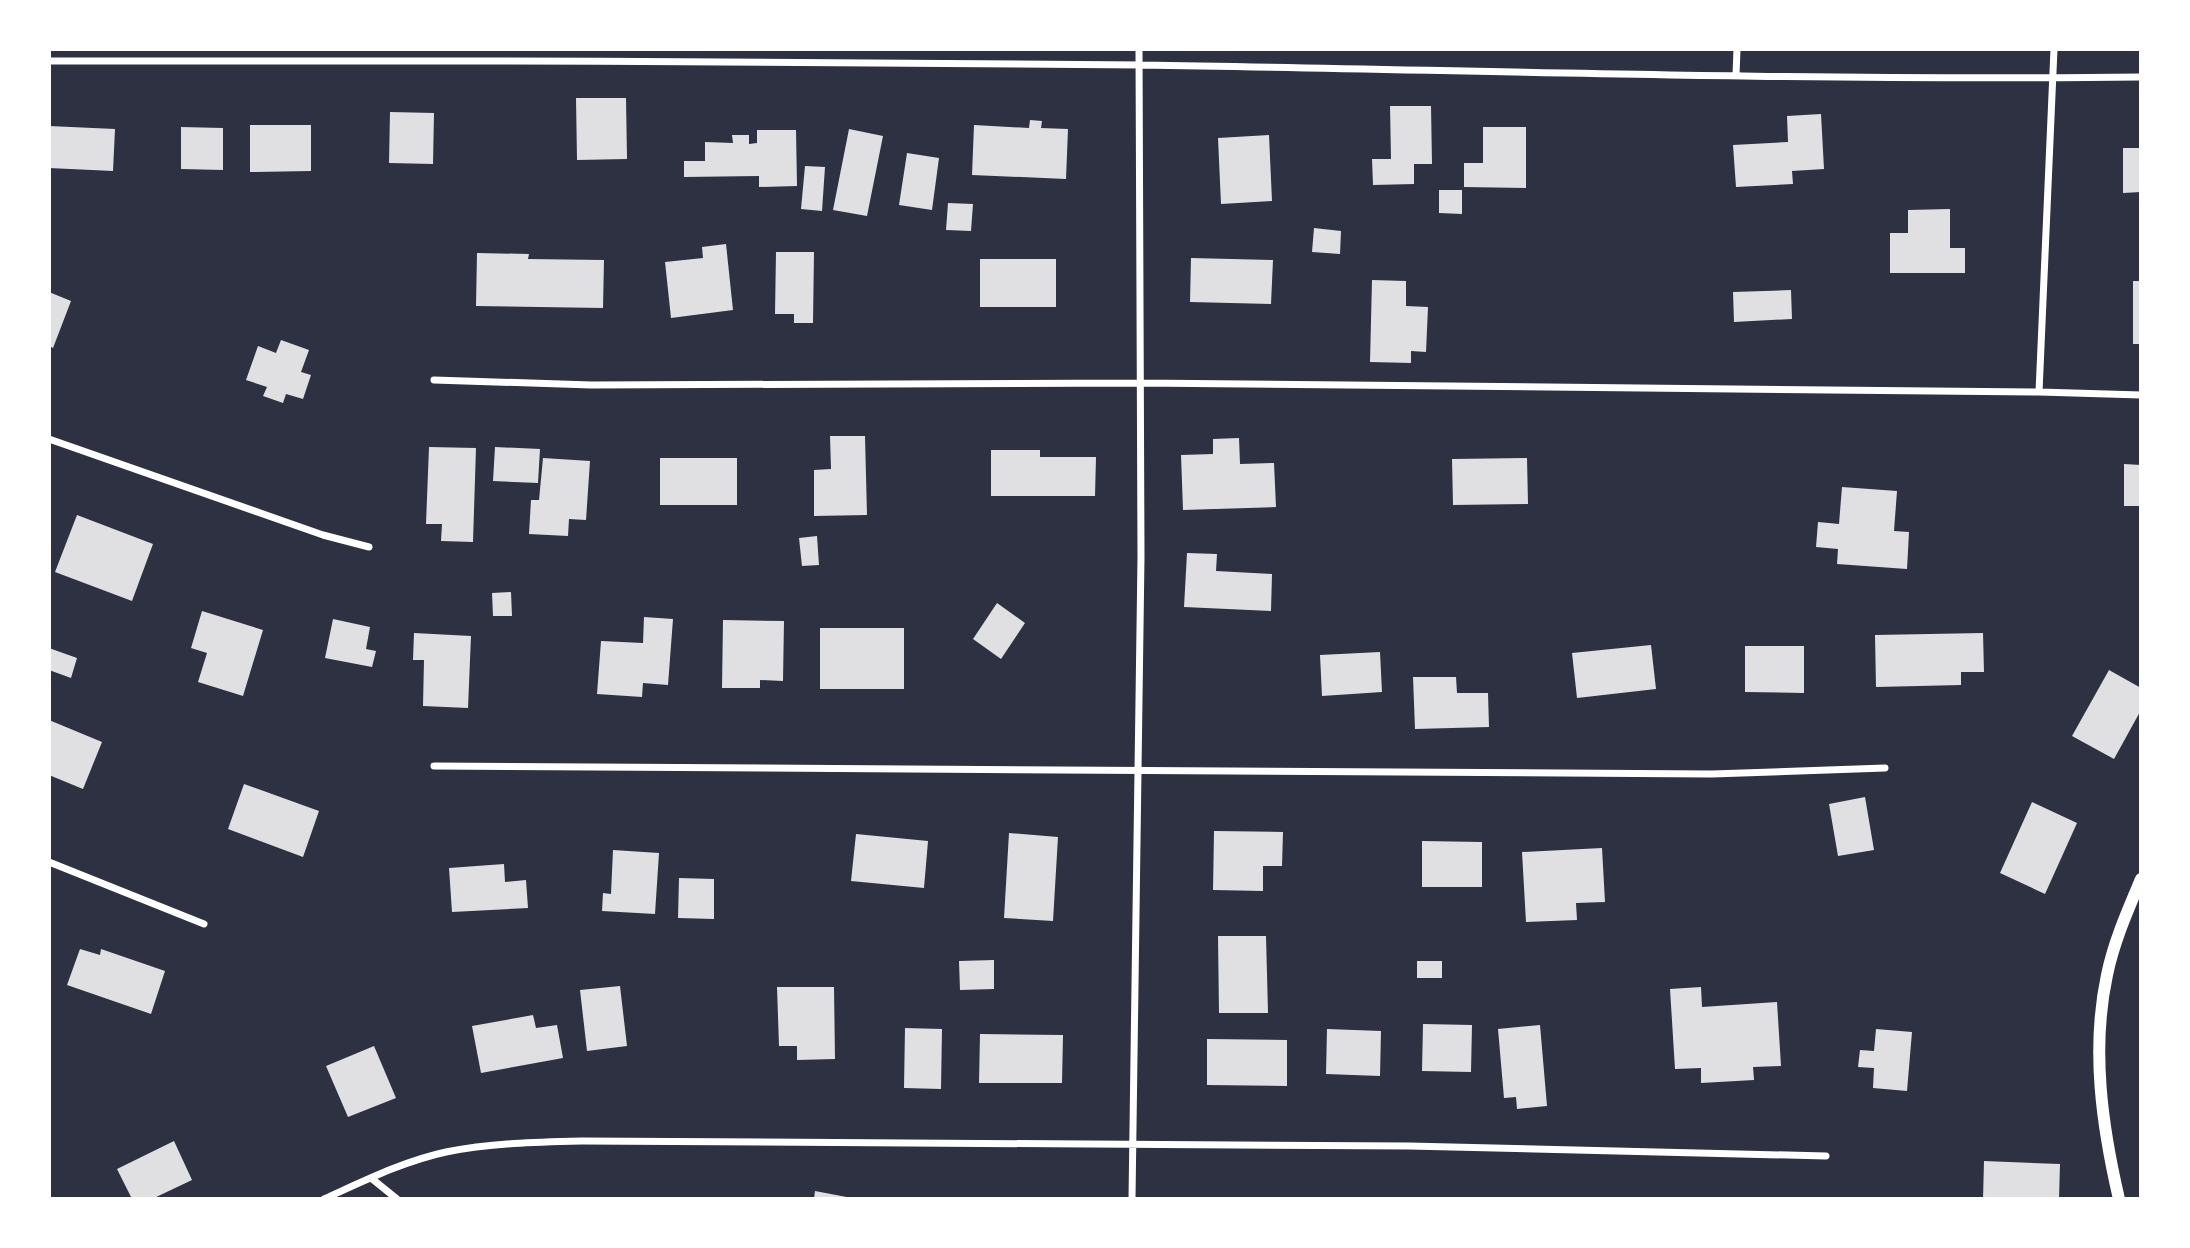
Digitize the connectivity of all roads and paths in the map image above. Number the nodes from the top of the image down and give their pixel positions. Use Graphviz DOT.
graph roads {
  1 [pos="1139,49"];
  2 [pos="1737,49"];
  3 [pos="2054,49"];
  4 [pos="49,61"];
  5 [pos="1139,65"];
  6 [pos="1737,75"];
  7 [pos="2141,77"];
  8 [pos="2052,78"];
  9 [pos="434,380"];
  10 [pos="1140,383"];
  11 [pos="2039,392"];
  12 [pos="2141,395"];
  13 [pos="49,439"];
  14 [pos="369,547"];
  15 [pos="434,766"];
  16 [pos="1885,768"];
  17 [pos="1136,769"];
  18 [pos="49,862"];
  19 [pos="2141,878"];
  20 [pos="204,924"];
  21 [pos="1132,1143"];
  22 [pos="1826,1156"];
  23 [pos="371,1178"];
  24 [pos="324,1199"];
  25 [pos="397,1199"];
  26 [pos="1132,1199"];
  27 [pos="2119,1199"];
  1 -- 5 [label="street"];
  2 -- 6 [label="street"];
  3 -- 8 [label="street"];
  4 -- 5 [label="street"];
  5 -- 6 [label="street"];
  5 -- 10 [label="street"];
  6 -- 8 [label="street"];
  7 -- 8 [label="street"];
  8 -- 11 [label="street"];
  9 -- 10 [label="street"];
  10 -- 11 [label="street"];
  10 -- 17 [label="street"];
  11 -- 12 [label="street"];
  13 -- 14 [label="street"];
  15 -- 17 [label="street"];
  16 -- 17 [label="street"];
  17 -- 21 [label="street"];
  18 -- 20 [label="street"];
  19 -- 27 [label="street"];
  21 -- 22 [label="street"];
  21 -- 23 [label="street"];
  21 -- 26 [label="street"];
  23 -- 24 [label="street"];
  23 -- 25 [label="street"];
}
